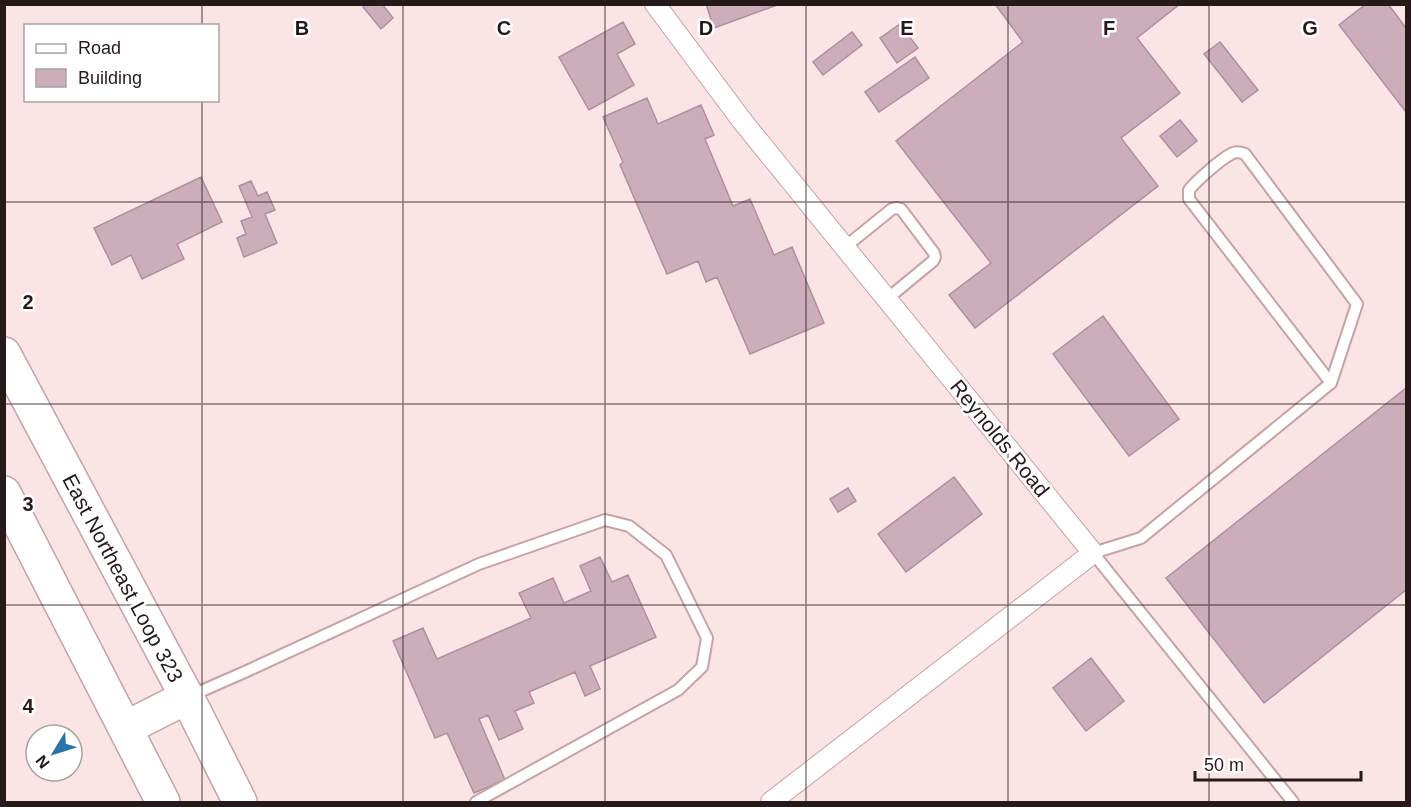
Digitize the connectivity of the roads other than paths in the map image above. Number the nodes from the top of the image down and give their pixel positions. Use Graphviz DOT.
graph roads {
  1 [pos="655,4"];
  2 [pos="844,247"];
  3 [pos="887,299"];
  4 [pos="6,360"];
  5 [pos="1331,383"];
  6 [pos="4,494"];
  7 [pos="1093,553"];
  8 [pos="187,697"];
  9 [pos="126,728"];
  10 [pos="163,802"];
  11 [pos="240,802"];
  12 [pos="476,802"];
  13 [pos="771,802"];
  14 [pos="1293,802"];
  1 -- 2 [label="street, Reynolds Road"];
  2 -- 3 [label="street, Reynolds Road"];
  2 -- 3 [label="lane"];
  3 -- 7 [label="street, Reynolds Road"];
  4 -- 8 [label="highway, East Northeast Loop 323"];
  5 -- 5 [label="lane"];
  5 -- 7 [label="lane"];
  6 -- 9 [label="highway"];
  7 -- 13 [label="street"];
  7 -- 14 [label="lane"];
  8 -- 9 [label="highway"];
  8 -- 11 [label="highway, East Northeast Loop 323"];
  8 -- 12 [label="lane"];
  9 -- 10 [label="highway"];
}
